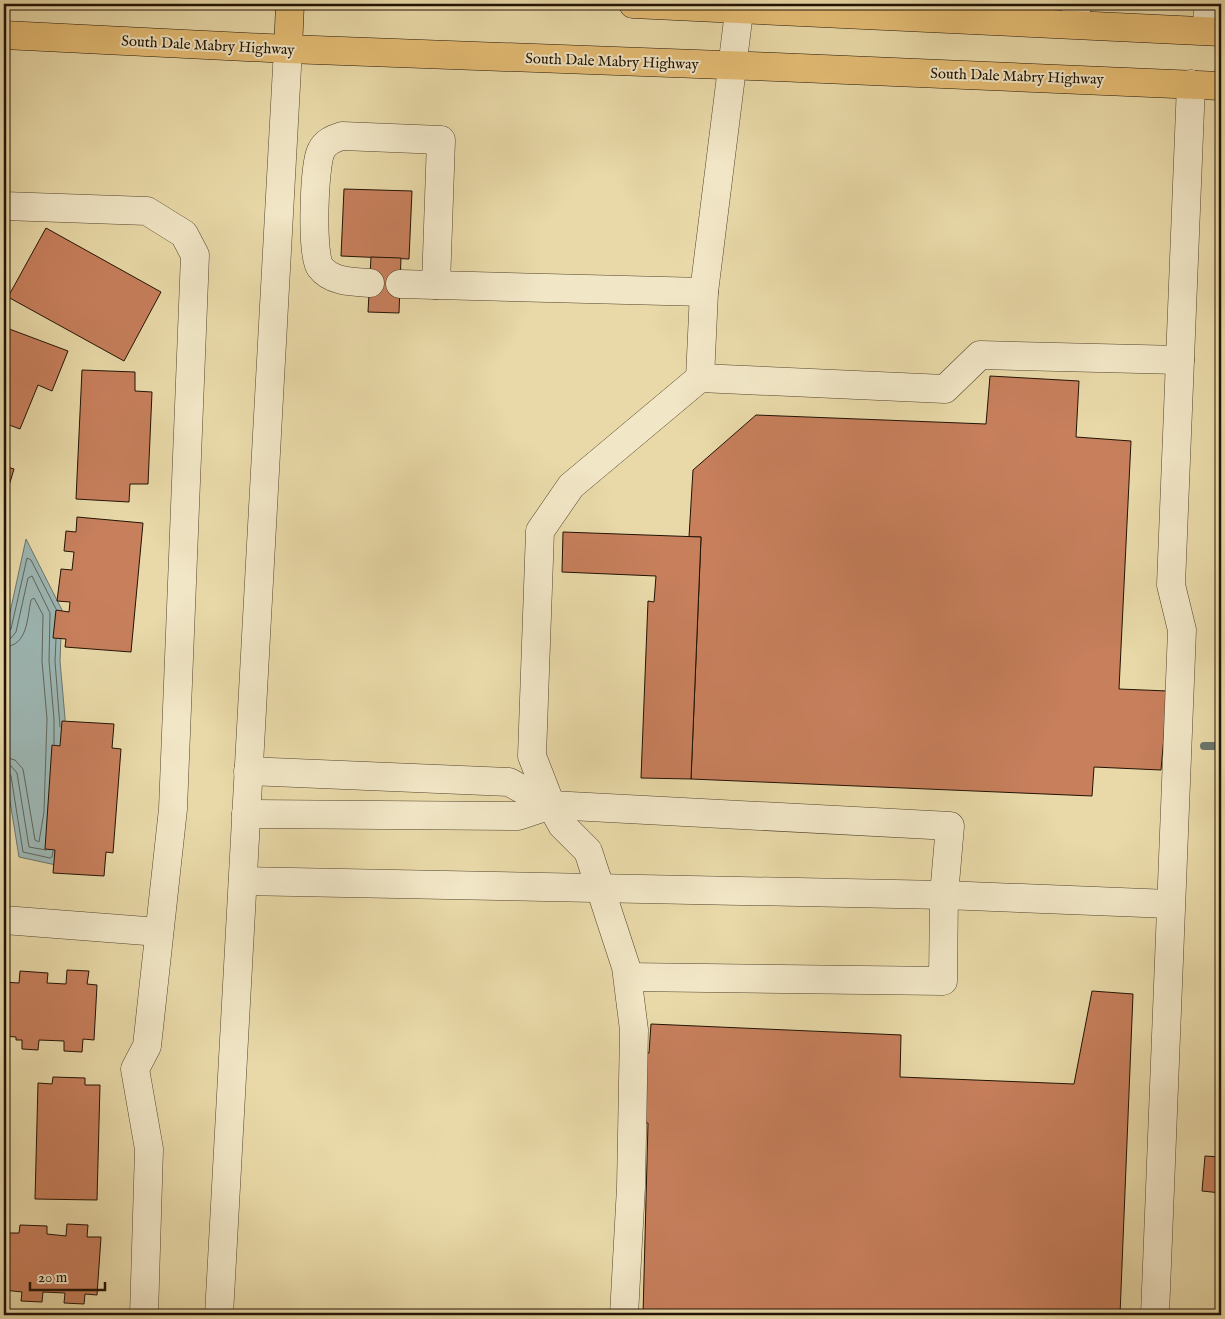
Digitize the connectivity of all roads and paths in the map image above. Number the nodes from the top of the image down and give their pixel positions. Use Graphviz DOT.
graph roads {
  1 [pos="290,4"];
  2 [pos="633,4"];
  3 [pos="1208,4"];
  4 [pos="739,6"];
  5 [pos="922,11"];
  6 [pos="1076,14"];
  7 [pos="1214,31"];
  8 [pos="4,35"];
  9 [pos="288,49"];
  10 [pos="732,65"];
  11 [pos="1191,84"];
  12 [pos="1221,86"];
  13 [pos="4,206"];
  14 [pos="370,283"];
  15 [pos="400,284"];
  16 [pos="436,285"];
  17 [pos="704,292"];
  18 [pos="1180,360"];
  19 [pos="700,378"];
  20 [pos="248,771"];
  21 [pos="551,805"];
  22 [pos="246,814"];
  23 [pos="242,880"];
  24 [pos="600,889"];
  25 [pos="944,895"];
  26 [pos="1170,904"];
  27 [pos="4,920"];
  28 [pos="159,932"];
  29 [pos="628,977"];
  30 [pos="144,1315"];
  31 [pos="219,1315"];
  32 [pos="624,1315"];
  33 [pos="1156,1315"];
  1 -- 9 [label="main road"];
  2 -- 4 [label="main road"];
  3 -- 7 [label="street"];
  4 -- 5 [label="main road"];
  4 -- 10 [label="street"];
  5 -- 6 [label="main road"];
  6 -- 7 [label="main road"];
  8 -- 9 [label="main road, South Dale Mabry Highway"];
  9 -- 10 [label="main road, South Dale Mabry Highway"];
  9 -- 20 [label="street"];
  10 -- 11 [label="main road, South Dale Mabry Highway"];
  10 -- 17 [label="street"];
  11 -- 12 [label="main road, South Dale Mabry Highway"];
  11 -- 18 [label="street"];
  13 -- 28 [label="street"];
  14 -- 16 [label="street"];
  15 -- 16 [label="street"];
  16 -- 17 [label="street"];
  17 -- 19 [label="street"];
  18 -- 19 [label="street"];
  18 -- 26 [label="street"];
  19 -- 21 [label="street"];
  20 -- 21 [label="street"];
  20 -- 22 [label="street"];
  21 -- 22 [label="street"];
  21 -- 24 [label="street"];
  21 -- 25 [label="street"];
  22 -- 23 [label="street"];
  23 -- 24 [label="street"];
  23 -- 31 [label="street"];
  24 -- 25 [label="street"];
  24 -- 29 [label="street"];
  25 -- 26 [label="street"];
  25 -- 29 [label="street"];
  26 -- 33 [label="street"];
  27 -- 28 [label="street"];
  28 -- 30 [label="street"];
  29 -- 32 [label="street"];
}
